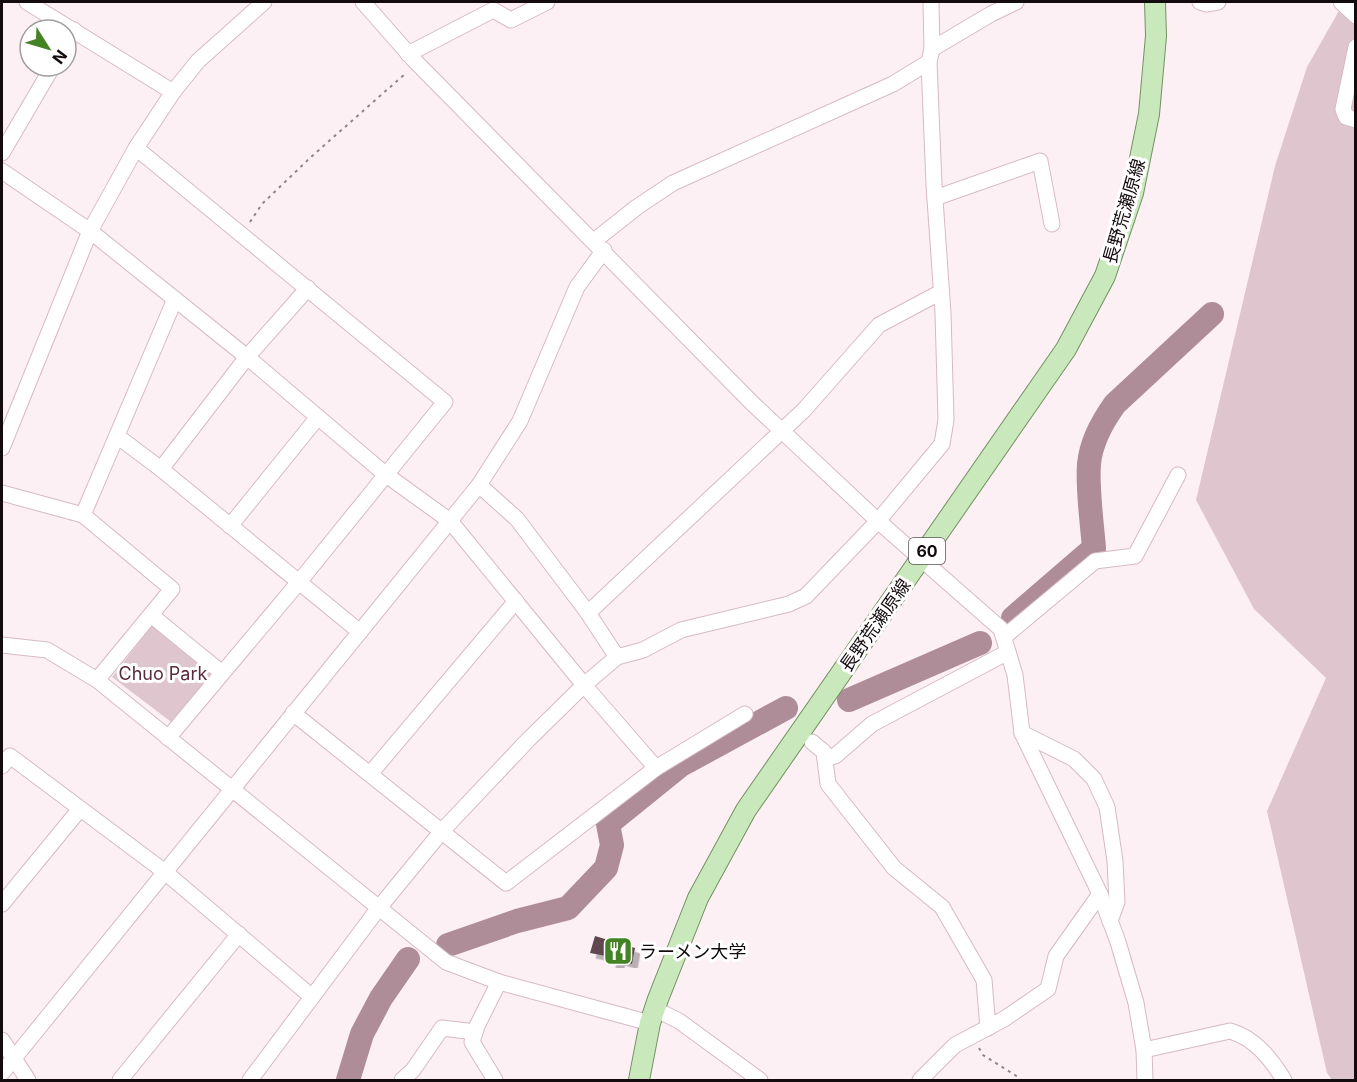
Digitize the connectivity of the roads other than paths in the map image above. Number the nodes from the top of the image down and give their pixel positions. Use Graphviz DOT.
graph roads {
  1 [pos="27,2"];
  2 [pos="264,2"];
  3 [pos="384,2"];
  4 [pos="547,2"];
  5 [pos="931,2"];
  6 [pos="1016,2"];
  7 [pos="1155,2"];
  8 [pos="1200,2"];
  9 [pos="1218,2"];
  10 [pos="1341,2"];
  11 [pos="367,6"];
  12 [pos="1356,16"];
  13 [pos="54,18"];
  14 [pos="78,33"];
  15 [pos="1356,47"];
  16 [pos="931,56"];
  17 [pos="413,59"];
  18 [pos="46,78"];
  19 [pos="173,92"];
  20 [pos="1356,120"];
  21 [pos="136,148"];
  22 [pos="2,153"];
  23 [pos="2,171"];
  24 [pos="934,198"];
  25 [pos="1052,224"];
  26 [pos="90,231"];
  27 [pos="599,246"];
  28 [pos="308,288"];
  29 [pos="941,292"];
  30 [pos="175,298"];
  31 [pos="247,357"];
  32 [pos="318,417"];
  33 [pos="781,430"];
  34 [pos="117,436"];
  35 [pos="2,448"];
  36 [pos="161,469"];
  37 [pos="385,474"];
  38 [pos="1178,475"];
  39 [pos="479,485"];
  40 [pos="2,493"];
  41 [pos="82,515"];
  42 [pos="450,521"];
  43 [pos="879,521"];
  44 [pos="230,526"];
  45 [pos="921,559"];
  46 [pos="299,582"];
  47 [pos="516,602"];
  48 [pos="588,613"];
  49 [pos="151,615"];
  50 [pos="360,632"];
  51 [pos="1006,644"];
  52 [pos="2,645"];
  53 [pos="617,657"];
  54 [pos="222,673"];
  55 [pos="97,680"];
  56 [pos="584,685"];
  57 [pos="293,713"];
  58 [pos="745,714"];
  59 [pos="1022,733"];
  60 [pos="168,738"];
  61 [pos="812,742"];
  62 [pos="825,758"];
  63 [pos="4,759"];
  64 [pos="656,768"];
  65 [pos="370,774"];
  66 [pos="231,789"];
  67 [pos="80,810"];
  68 [pos="442,831"];
  69 [pos="165,872"];
  70 [pos="1100,894"];
  71 [pos="2,904"];
  72 [pos="378,909"];
  73 [pos="1110,921"];
  74 [pos="238,934"];
  75 [pos="499,982"];
  76 [pos="312,997"];
  77 [pos="652,1016"];
  78 [pos="988,1028"];
  79 [pos="475,1032"];
  80 [pos="2,1040"];
  81 [pos="1143,1050"];
  82 [pos="13,1058"];
  83 [pos="2,1072"];
  84 [pos="28,1080"];
  85 [pos="120,1080"];
  86 [pos="250,1080"];
  87 [pos="402,1080"];
  88 [pos="495,1080"];
  89 [pos="639,1080"];
  90 [pos="760,1080"];
  91 [pos="920,1080"];
  92 [pos="1145,1080"];
  93 [pos="1284,1080"];
  1 -- 13 [label="street"];
  2 -- 19 [label="street"];
  3 -- 11 [label="street"];
  4 -- 17 [label="street"];
  5 -- 16 [label="street"];
  6 -- 16 [label="street"];
  7 -- 45 [label="main road, 長野荒瀬原線 / 60"];
  8 -- 9 [label="street"];
  10 -- 12 [label="street"];
  11 -- 17 [label="street"];
  14 -- 19 [label="street"];
  15 -- 20 [label="street"];
  16 -- 24 [label="street"];
  16 -- 27 [label="street"];
  17 -- 27 [label="street"];
  18 -- 22 [label="street"];
  19 -- 21 [label="street"];
  21 -- 26 [label="street"];
  21 -- 28 [label="street"];
  23 -- 26 [label="street"];
  24 -- 25 [label="street"];
  24 -- 29 [label="street"];
  26 -- 30 [label="street"];
  26 -- 35 [label="street"];
  27 -- 33 [label="street"];
  27 -- 39 [label="street"];
  28 -- 31 [label="street"];
  28 -- 37 [label="street"];
  29 -- 33 [label="street"];
  29 -- 43 [label="street"];
  30 -- 31 [label="street"];
  30 -- 34 [label="street"];
  31 -- 32 [label="street"];
  31 -- 36 [label="street"];
  32 -- 37 [label="street"];
  32 -- 44 [label="street"];
  33 -- 43 [label="street"];
  33 -- 48 [label="street"];
  34 -- 36 [label="street"];
  34 -- 41 [label="street"];
  36 -- 44 [label="street"];
  37 -- 42 [label="street"];
  37 -- 46 [label="street"];
  38 -- 51 [label="street"];
  39 -- 42 [label="street"];
  39 -- 48 [label="street"];
  40 -- 41 [label="street"];
  41 -- 49 [label="street"];
  42 -- 47 [label="street"];
  42 -- 50 [label="street"];
  43 -- 45 [label="street"];
  43 -- 53 [label="street"];
  44 -- 46 [label="street"];
  45 -- 51 [label="street"];
  45 -- 77 [label="main road, 長野荒瀬原線 / 60"];
  46 -- 50 [label="street"];
  46 -- 54 [label="street"];
  47 -- 56 [label="street"];
  47 -- 65 [label="street"];
  48 -- 53 [label="street"];
  49 -- 54 [label="street"];
  49 -- 55 [label="street"];
  50 -- 57 [label="street"];
  51 -- 59 [label="street"];
  51 -- 62 [label="street"];
  52 -- 55 [label="street"];
  53 -- 56 [label="street"];
  54 -- 60 [label="street"];
  55 -- 60 [label="street"];
  56 -- 64 [label="street"];
  56 -- 68 [label="street"];
  57 -- 65 [label="street"];
  57 -- 66 [label="street"];
  58 -- 64 [label="street"];
  59 -- 70 [label="street"];
  59 -- 73 [label="street"];
  60 -- 66 [label="street"];
  61 -- 62 [label="street"];
  62 -- 78 [label="street"];
  63 -- 67 [label="street"];
  64 -- 68 [label="street"];
  65 -- 68 [label="street"];
  66 -- 69 [label="street"];
  66 -- 72 [label="street"];
  67 -- 69 [label="street"];
  67 -- 71 [label="street"];
  68 -- 72 [label="street"];
  69 -- 74 [label="street"];
  69 -- 82 [label="street"];
  70 -- 73 [label="street"];
  70 -- 78 [label="street"];
  72 -- 75 [label="street"];
  72 -- 76 [label="street"];
  73 -- 81 [label="street"];
  74 -- 76 [label="street"];
  74 -- 85 [label="street"];
  75 -- 77 [label="street"];
  75 -- 79 [label="street"];
  76 -- 86 [label="street"];
  77 -- 89 [label="main road, 長野荒瀬原線 / 60"];
  77 -- 90 [label="street"];
  78 -- 91 [label="street"];
  79 -- 87 [label="street"];
  79 -- 88 [label="street"];
  80 -- 82 [label="street"];
  81 -- 92 [label="street"];
  81 -- 93 [label="street"];
  82 -- 83 [label="street"];
  82 -- 84 [label="street"];
}
